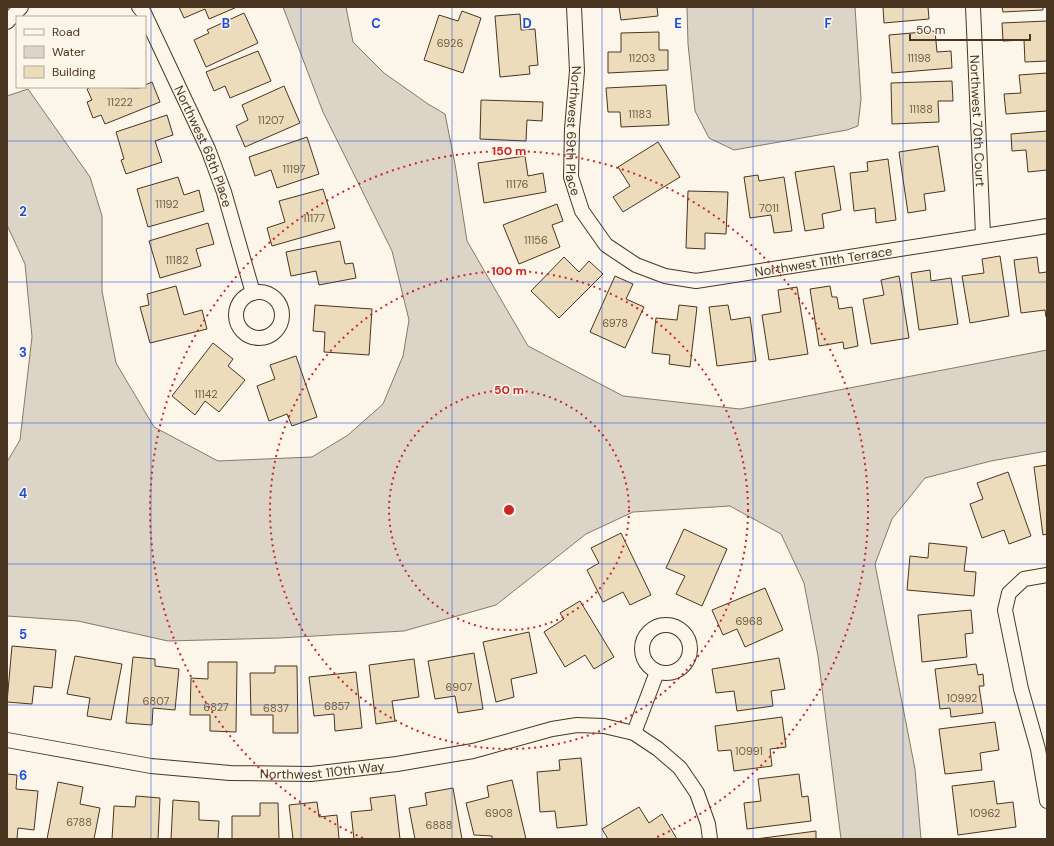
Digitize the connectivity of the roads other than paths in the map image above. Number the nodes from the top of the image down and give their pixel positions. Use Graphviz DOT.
graph roads {
  1 [pos="22,7"];
  2 [pos="139,7"];
  3 [pos="574,7"];
  4 [pos="973,7"];
  5 [pos="145,16"];
  6 [pos="146,17"];
  7 [pos="7,22"];
  8 [pos="1047,226"];
  9 [pos="983,235"];
  10 [pos="606,246"];
  11 [pos="253,293"];
  12 [pos="1047,575"];
  13 [pos="657,672"];
  14 [pos="634,734"];
  15 [pos="7,740"];
  16 [pos="1047,802"];
  17 [pos="710,839"];
  1 -- 7 [label="street"];
  2 -- 5 [label="street, Northwest 68th Place"];
  3 -- 10 [label="street, Northwest 69th Place"];
  4 -- 9 [label="street, Northwest 70th Court"];
  6 -- 11 [label="street, Northwest 68th Place"];
  8 -- 9 [label="street, Northwest 111th Terrace"];
  9 -- 10 [label="street, Northwest 111th Terrace"];
  12 -- 16 [label="street"];
  13 -- 14 [label="street"];
  14 -- 15 [label="street, Northwest 110th Way"];
  14 -- 17 [label="street"];
}
